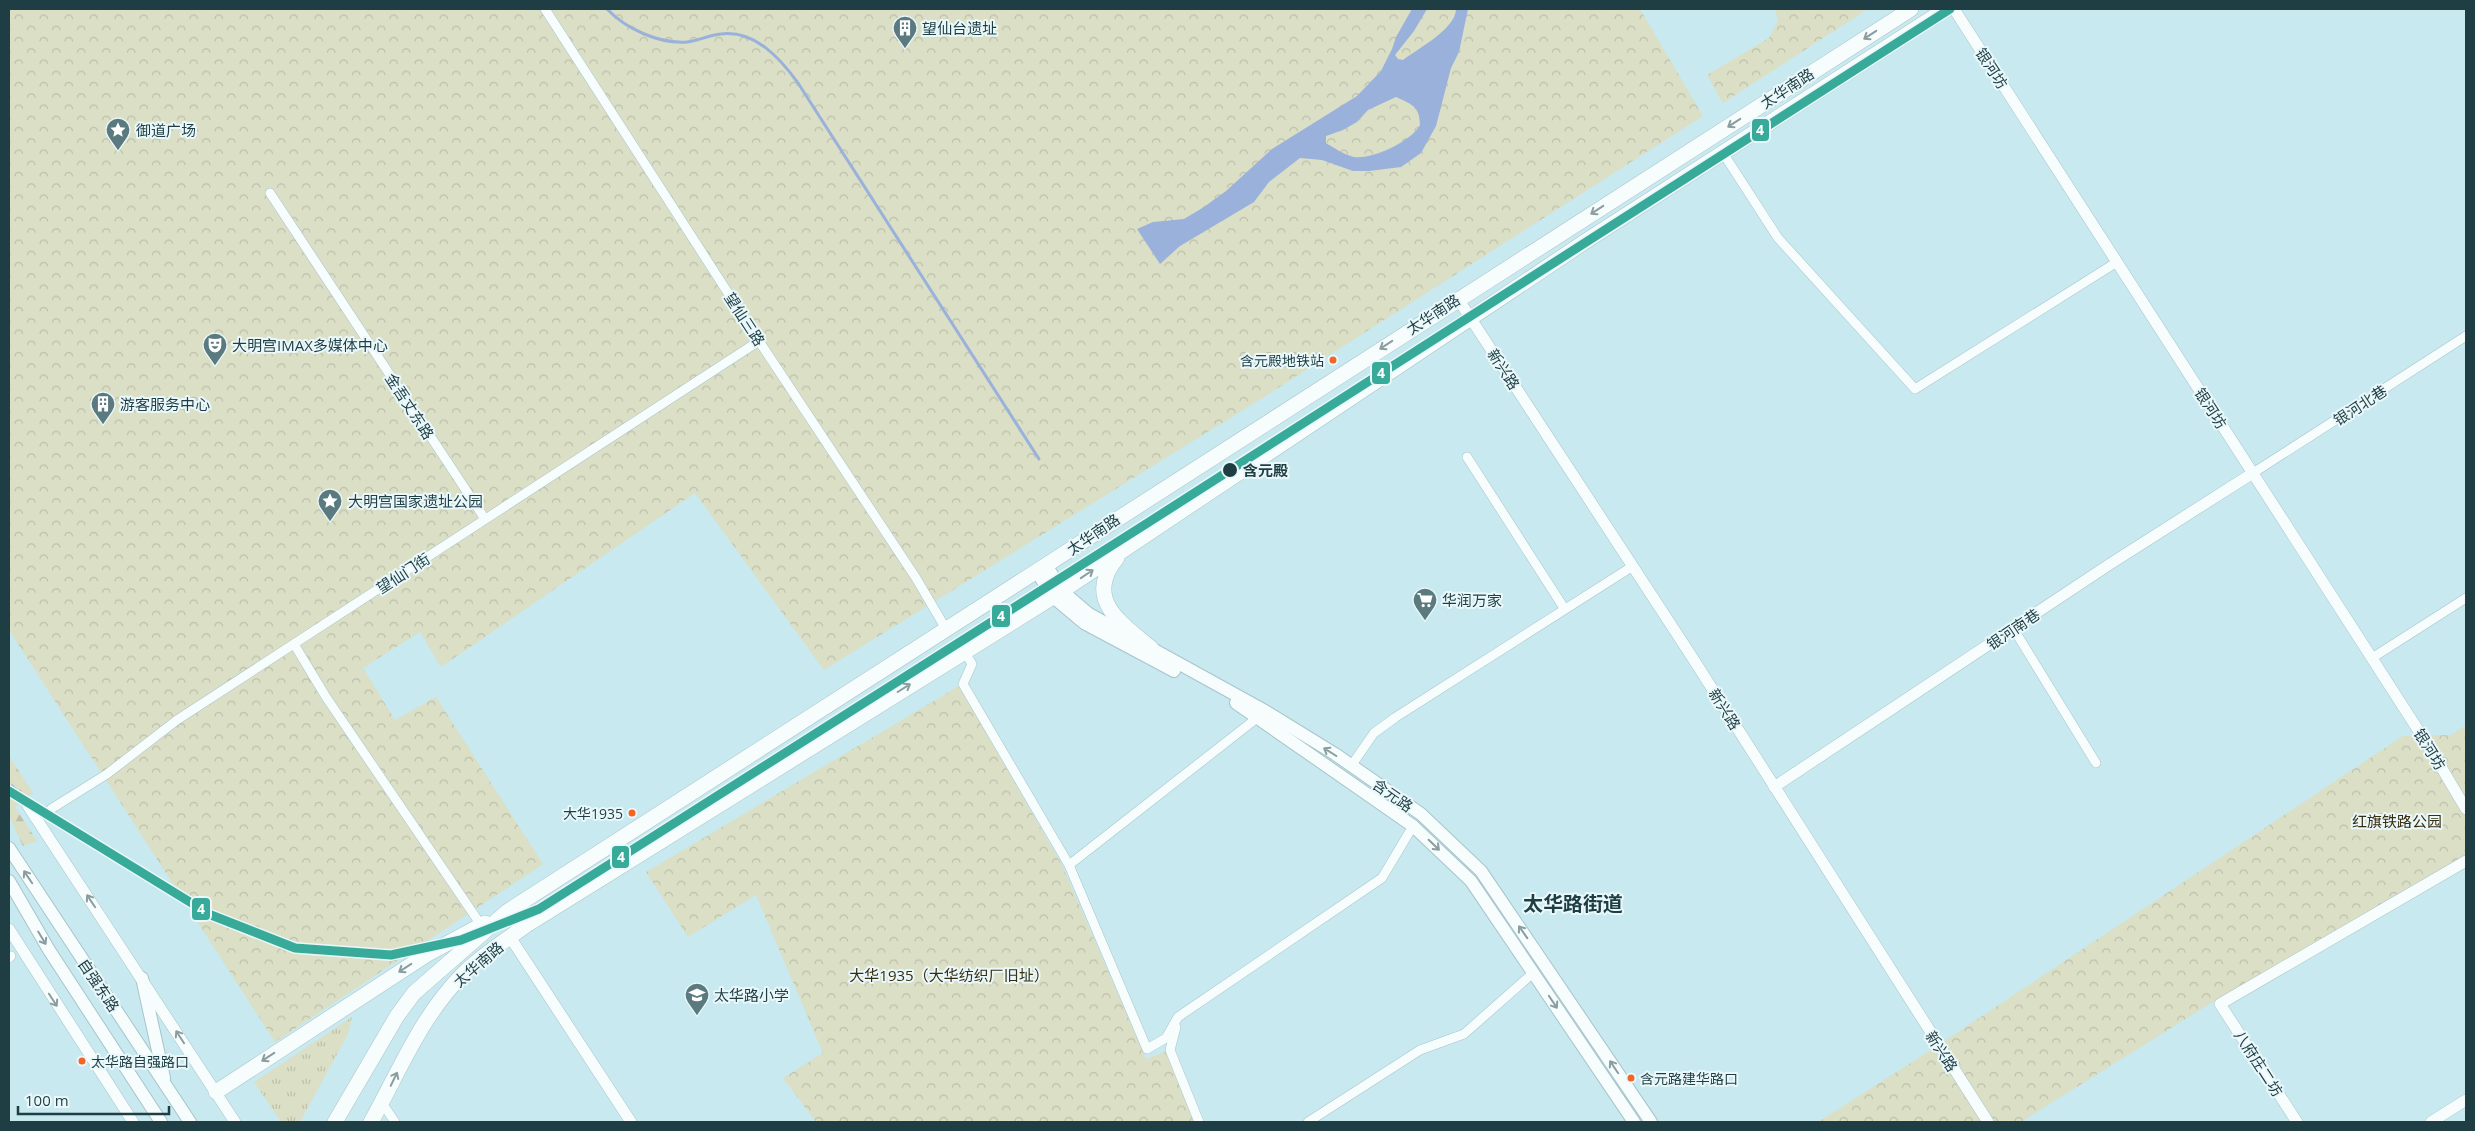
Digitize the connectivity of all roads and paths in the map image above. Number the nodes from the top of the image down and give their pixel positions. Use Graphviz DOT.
graph roads {
  1 [pos="545,9"];
  2 [pos="1911,9"];
  3 [pos="1946,9"];
  4 [pos="1954,9"];
  5 [pos="1723,153"];
  6 [pos="270,193"];
  7 [pos="2117,262"];
  8 [pos="1458,298"];
  9 [pos="1471,319"];
  10 [pos="2466,336"];
  11 [pos="759,341"];
  12 [pos="1467,457"];
  13 [pos="2253,473"];
  14 [pos="485,519"];
  15 [pos="1127,546"];
  16 [pos="1633,566"];
  17 [pos="1041,569"];
  18 [pos="1057,594"];
  19 [pos="2466,598"];
  20 [pos="1564,608"];
  21 [pos="2013,628"];
  22 [pos="946,629"];
  23 [pos="294,644"];
  24 [pos="1151,648"];
  25 [pos="964,651"];
  26 [pos="2372,658"];
  27 [pos="1257,718"];
  28 [pos="2096,763"];
  29 [pos="1351,766"];
  30 [pos="1774,787"];
  31 [pos="28,806"];
  32 [pos="51,809"];
  33 [pos="2466,809"];
  34 [pos="1413,826"];
  35 [pos="9,848"];
  36 [pos="2466,861"];
  37 [pos="1069,865"];
  38 [pos="9,881"];
  39 [pos="508,911"];
  40 [pos="481,925"];
  41 [pos="9,929"];
  42 [pos="510,937"];
  43 [pos="1533,972"];
  44 [pos="142,978"];
  45 [pos="1178,1017"];
  46 [pos="165,1085"];
  47 [pos="216,1092"];
  48 [pos="2466,1100"];
  49 [pos="382,1103"];
  50 [pos="133,1122"];
  51 [pos="161,1122"];
  52 [pos="190,1122"];
  53 [pos="235,1122"];
  54 [pos="335,1122"];
  55 [pos="372,1122"];
  56 [pos="395,1122"];
  57 [pos="631,1122"];
  58 [pos="1199,1122"];
  59 [pos="1308,1122"];
  60 [pos="1634,1122"];
  61 [pos="1651,1122"];
  62 [pos="1988,1122"];
  63 [pos="2297,1122"];
  64 [pos="2431,1122"];
  1 -- 11 [label="street, 望仙三路"];
  2 -- 8 [label="main road, 太华南路, one-way"];
  3 -- 5 [label="main road, 太华南路"];
  4 -- 7 [label="street, 银河坊"];
  5 -- 7 [label="street"];
  5 -- 9 [label="main road, 太华南路"];
  6 -- 14 [label="street, 金吾丈东路"];
  7 -- 13 [label="street, 银河坊"];
  8 -- 9 [label="street, 新兴路"];
  8 -- 17 [label="main road, 太华南路, one-way"];
  9 -- 15 [label="main road, 太华南路"];
  9 -- 16 [label="street, 新兴路"];
  10 -- 13 [label="street, 银河北巷"];
  11 -- 14 [label="street, 望仙门街"];
  11 -- 22 [label="street, 望仙三路"];
  12 -- 20 [label="street"];
  13 -- 21 [label="street, 银河南巷"];
  13 -- 26 [label="street, 银河坊"];
  14 -- 23 [label="street, 望仙门街"];
  18 -- 15 [label="main road, 太华南路, one-way"];
  15 -- 24 [label="main road"];
  16 -- 20 [label="street"];
  16 -- 30 [label="street, 新兴路"];
  17 -- 18 [label="main road, 含元路"];
  17 -- 22 [label="main road, 太华南路"];
  18 -- 24 [label="main road, 含元路"];
  18 -- 25 [label="main road, 太华南路"];
  18 -- 27 [label="main road, 含元路"];
  19 -- 26 [label="street"];
  20 -- 29 [label="street"];
  21 -- 28 [label="street"];
  21 -- 30 [label="street, 银河南巷"];
  22 -- 39 [label="main road, 太华南路"];
  23 -- 32 [label="street, 望仙门街"];
  23 -- 40 [label="street"];
  29 -- 24 [label="main road, 含元路, one-way"];
  25 -- 37 [label="street"];
  42 -- 25 [label="main road, 太华南路, one-way"];
  26 -- 33 [label="street, 银河坊"];
  27 -- 34 [label="main road, 含元路"];
  27 -- 37 [label="street"];
  61 -- 29 [label="main road, 含元路, one-way"];
  30 -- 62 [label="street, 新兴路"];
  44 -- 31 [label="street, one-way"];
  34 -- 43 [label="main road, 含元路, one-way"];
  34 -- 45 [label="street"];
  46 -- 35 [label="main road, 自强东路, one-way"];
  36 -- 63 [label="street, 八府庄二坊"];
  37 -- 45 [label="street"];
  38 -- 51 [label="main road, 自强东路, one-way"];
  39 -- 40 [label="main road"];
  39 -- 54 [label="main road, 太华南路"];
  40 -- 47 [label="main road, one-way"];
  41 -- 50 [label="street, one-way"];
  49 -- 42 [label="main road, 太华南路, one-way"];
  42 -- 57 [label="street"];
  43 -- 59 [label="street"];
  43 -- 60 [label="main road, 含元路, one-way"];
  44 -- 46 [label="main road"];
  47 -- 44 [label="street, one-way"];
  45 -- 58 [label="street"];
  46 -- 52 [label="main road, 自强东路"];
  47 -- 53 [label="street"];
  48 -- 64 [label="street"];
  49 -- 55 [label="main road, 太华南路"];
  49 -- 56 [label="street"];
}
